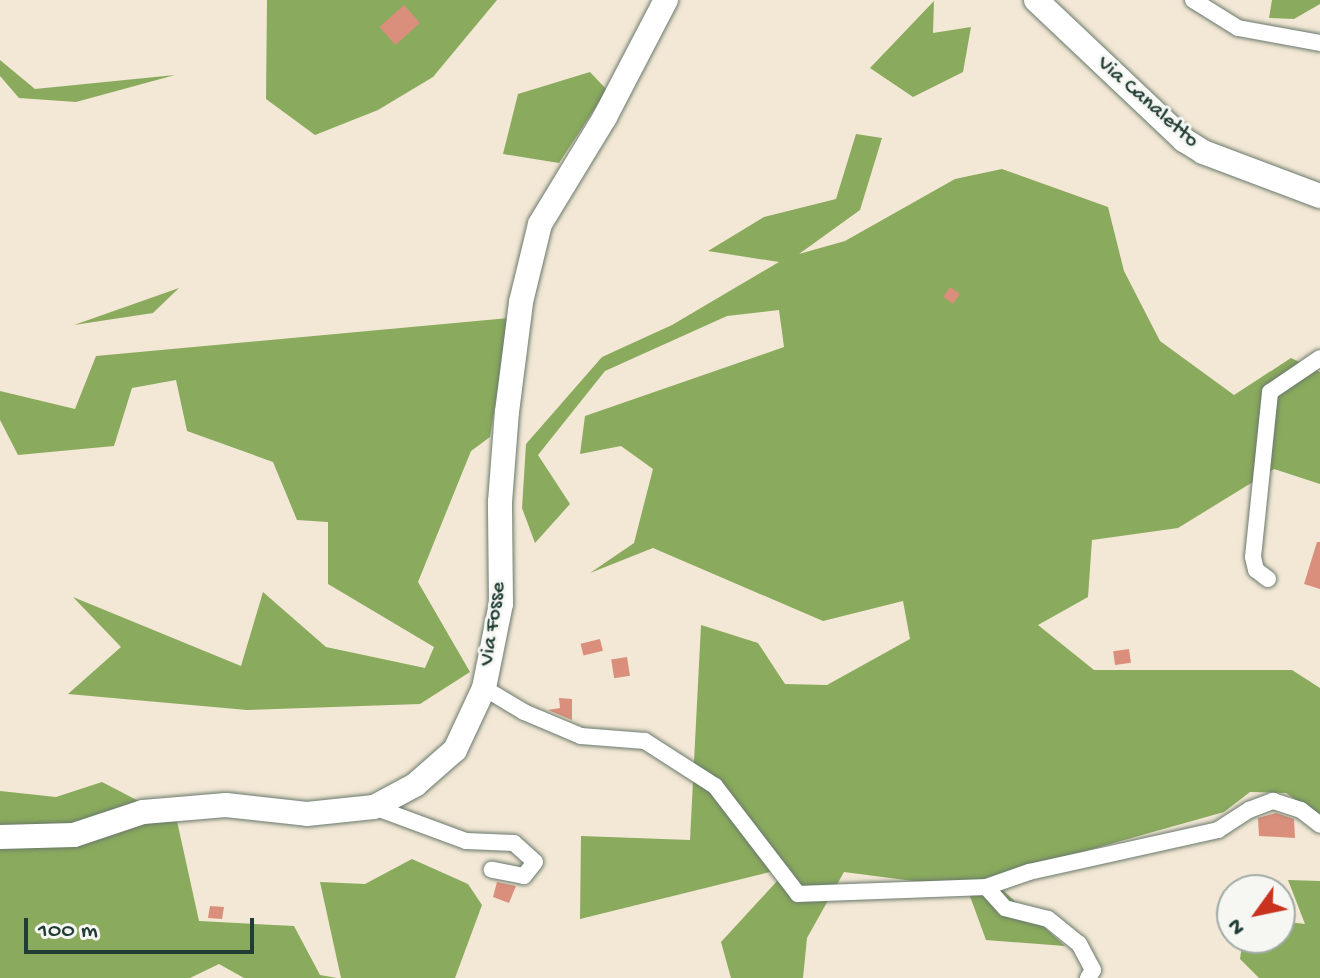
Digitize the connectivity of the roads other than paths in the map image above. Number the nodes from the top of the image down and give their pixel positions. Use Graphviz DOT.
graph roads {
  1 [pos="666,0"];
  2 [pos="1036,0"];
  3 [pos="1193,0"];
  4 [pos="1320,43"];
  5 [pos="1320,196"];
  6 [pos="1320,358"];
  7 [pos="1268,579"];
  8 [pos="484,688"];
  9 [pos="374,807"];
  10 [pos="1320,825"];
  11 [pos="0,837"];
  12 [pos="492,870"];
  13 [pos="986,887"];
  14 [pos="1088,978"];
  1 -- 8 [label="street, Via Fosse"];
  2 -- 5 [label="street, Via Canaletto"];
  3 -- 4 [label="street"];
  6 -- 7 [label="street"];
  8 -- 9 [label="street, Via Fosse"];
  8 -- 13 [label="street"];
  9 -- 11 [label="street, Via Fosse"];
  9 -- 12 [label="street"];
  10 -- 13 [label="street"];
  13 -- 14 [label="street"];
}
